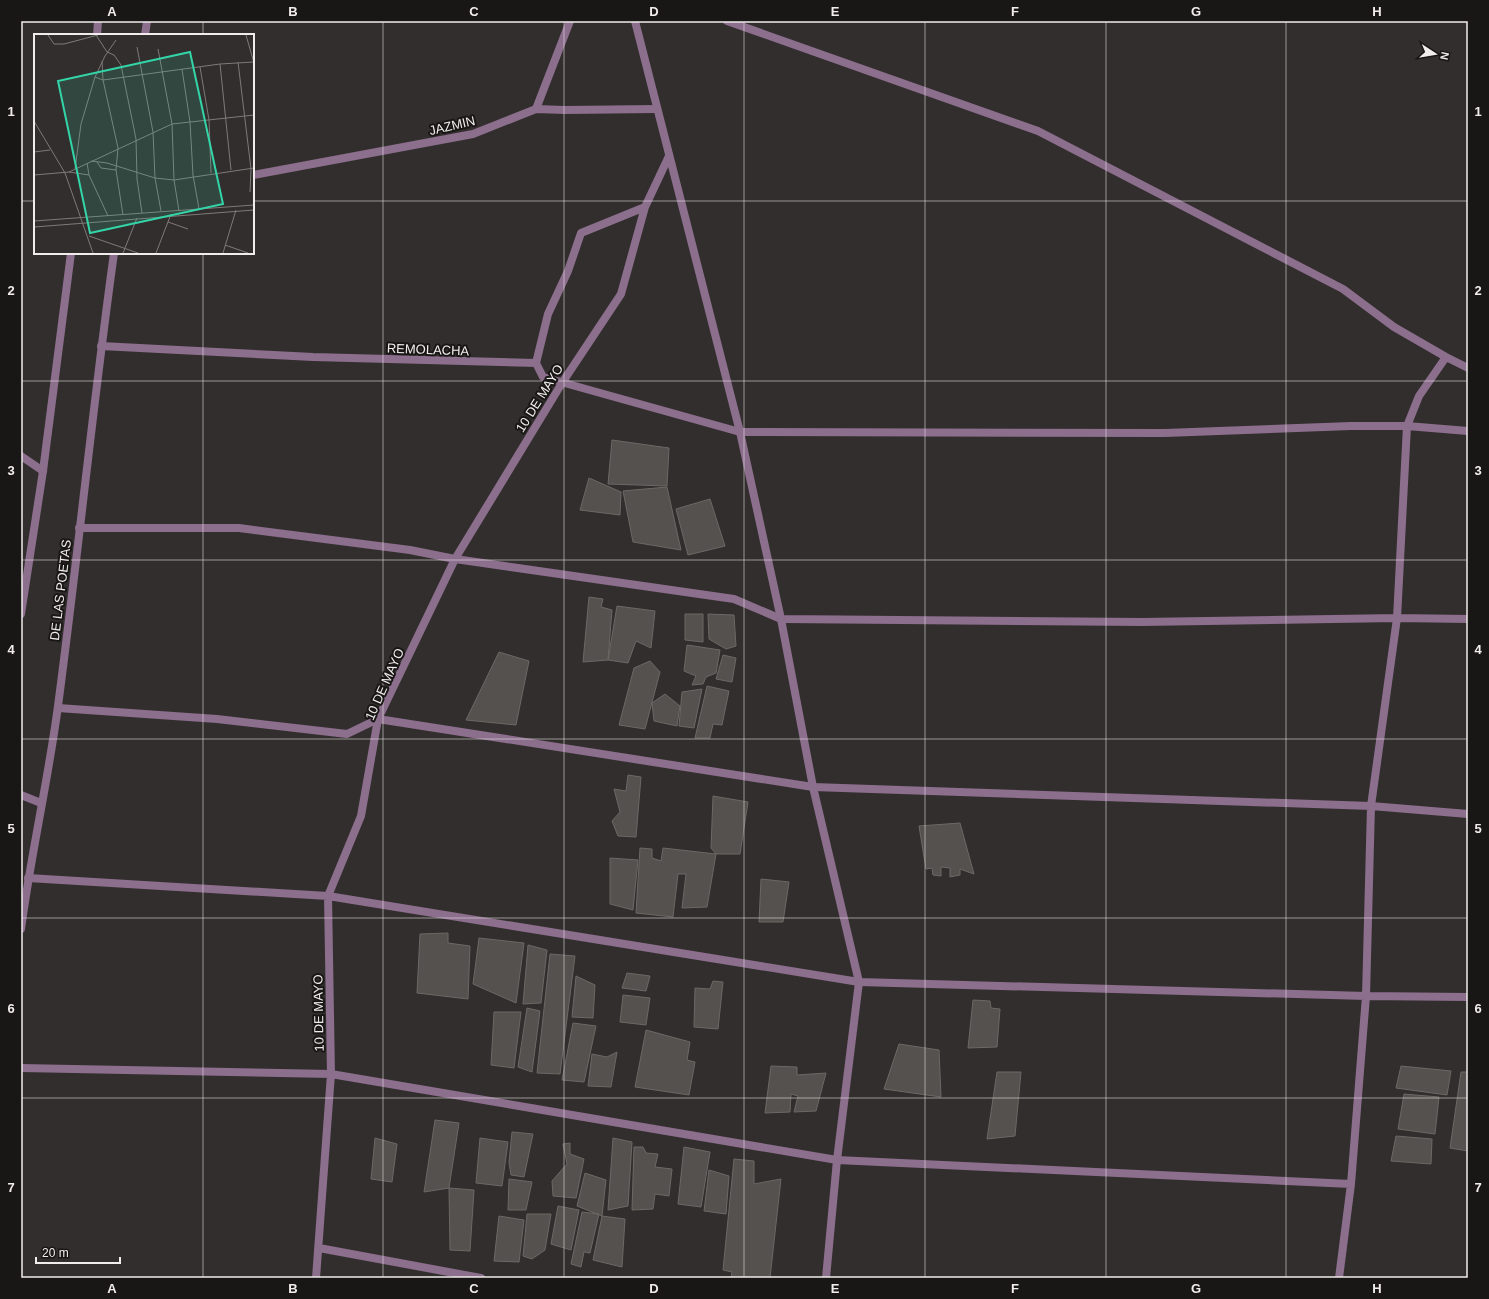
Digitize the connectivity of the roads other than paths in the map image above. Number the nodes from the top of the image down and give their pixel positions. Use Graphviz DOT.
graph roads {
  1 [pos="98,21"];
  2 [pos="147,21"];
  3 [pos="570,21"];
  4 [pos="635,21"];
  5 [pos="728,21"];
  6 [pos="96,34"];
  7 [pos="145,34"];
  8 [pos="536,109"];
  9 [pos="656,109"];
  10 [pos="668,156"];
  11 [pos="254,175"];
  12 [pos="645,207"];
  13 [pos="71,254"];
  14 [pos="114,254"];
  15 [pos="101,346"];
  16 [pos="1446,357"];
  17 [pos="536,363"];
  18 [pos="1468,368"];
  19 [pos="562,383"];
  20 [pos="1407,426"];
  21 [pos="1468,431"];
  22 [pos="740,432"];
  23 [pos="21,456"];
  24 [pos="43,471"];
  25 [pos="79,528"];
  26 [pos="456,559"];
  27 [pos="21,614"];
  28 [pos="1397,618"];
  29 [pos="781,619"];
  30 [pos="1468,619"];
  31 [pos="58,708"];
  32 [pos="378,719"];
  33 [pos="813,787"];
  34 [pos="21,795"];
  35 [pos="41,803"];
  36 [pos="1371,806"];
  37 [pos="1468,814"];
  38 [pos="28,878"];
  39 [pos="328,896"];
  40 [pos="21,929"];
  41 [pos="859,982"];
  42 [pos="1366,996"];
  43 [pos="1468,997"];
  44 [pos="21,1068"];
  45 [pos="331,1074"];
  46 [pos="837,1160"];
  47 [pos="1351,1184"];
  48 [pos="319,1248"];
  49 [pos="316,1278"];
  50 [pos="481,1278"];
  51 [pos="826,1278"];
  52 [pos="1339,1278"];
  1 -- 6 [label="street"];
  2 -- 7 [label="street"];
  3 -- 8 [label="street"];
  4 -- 9 [label="street"];
  5 -- 16 [label="street"];
  8 -- 9 [label="street, JAZMIN"];
  8 -- 11 [label="street, JAZMIN"];
  9 -- 10 [label="street"];
  10 -- 12 [label="street, 10 DE MAYO"];
  10 -- 22 [label="street"];
  12 -- 17 [label="street"];
  12 -- 19 [label="street, 10 DE MAYO"];
  13 -- 24 [label="street"];
  14 -- 15 [label="street, DE LAS POETAS"];
  15 -- 17 [label="street, REMOLACHA"];
  15 -- 25 [label="street, DE LAS POETAS"];
  16 -- 18 [label="street"];
  16 -- 20 [label="street"];
  17 -- 19 [label="street"];
  19 -- 22 [label="street"];
  19 -- 26 [label="street, 10 DE MAYO"];
  20 -- 21 [label="street"];
  20 -- 22 [label="street"];
  20 -- 28 [label="street"];
  22 -- 29 [label="street"];
  23 -- 24 [label="street"];
  24 -- 27 [label="street"];
  25 -- 26 [label="street"];
  25 -- 31 [label="street, DE LAS POETAS"];
  26 -- 29 [label="street"];
  26 -- 32 [label="street, 10 DE MAYO"];
  28 -- 29 [label="street"];
  28 -- 30 [label="street"];
  28 -- 36 [label="street"];
  29 -- 33 [label="street"];
  31 -- 32 [label="street"];
  31 -- 35 [label="street, DE LAS POETAS"];
  32 -- 33 [label="street"];
  32 -- 39 [label="street, 10 DE MAYO"];
  33 -- 36 [label="street"];
  33 -- 41 [label="street"];
  34 -- 35 [label="street"];
  35 -- 38 [label="street, DE LAS POETAS"];
  36 -- 37 [label="street"];
  36 -- 42 [label="street"];
  38 -- 39 [label="street"];
  38 -- 40 [label="street, DE LAS POETAS"];
  39 -- 41 [label="street"];
  39 -- 45 [label="street, 10 DE MAYO"];
  41 -- 42 [label="street"];
  41 -- 46 [label="street"];
  42 -- 43 [label="street"];
  42 -- 47 [label="street"];
  44 -- 45 [label="street"];
  45 -- 46 [label="street"];
  45 -- 48 [label="street, 10 DE MAYO"];
  46 -- 47 [label="street"];
  46 -- 51 [label="street"];
  47 -- 52 [label="street"];
  48 -- 49 [label="street, 10 DE MAYO"];
  48 -- 50 [label="street"];
}
